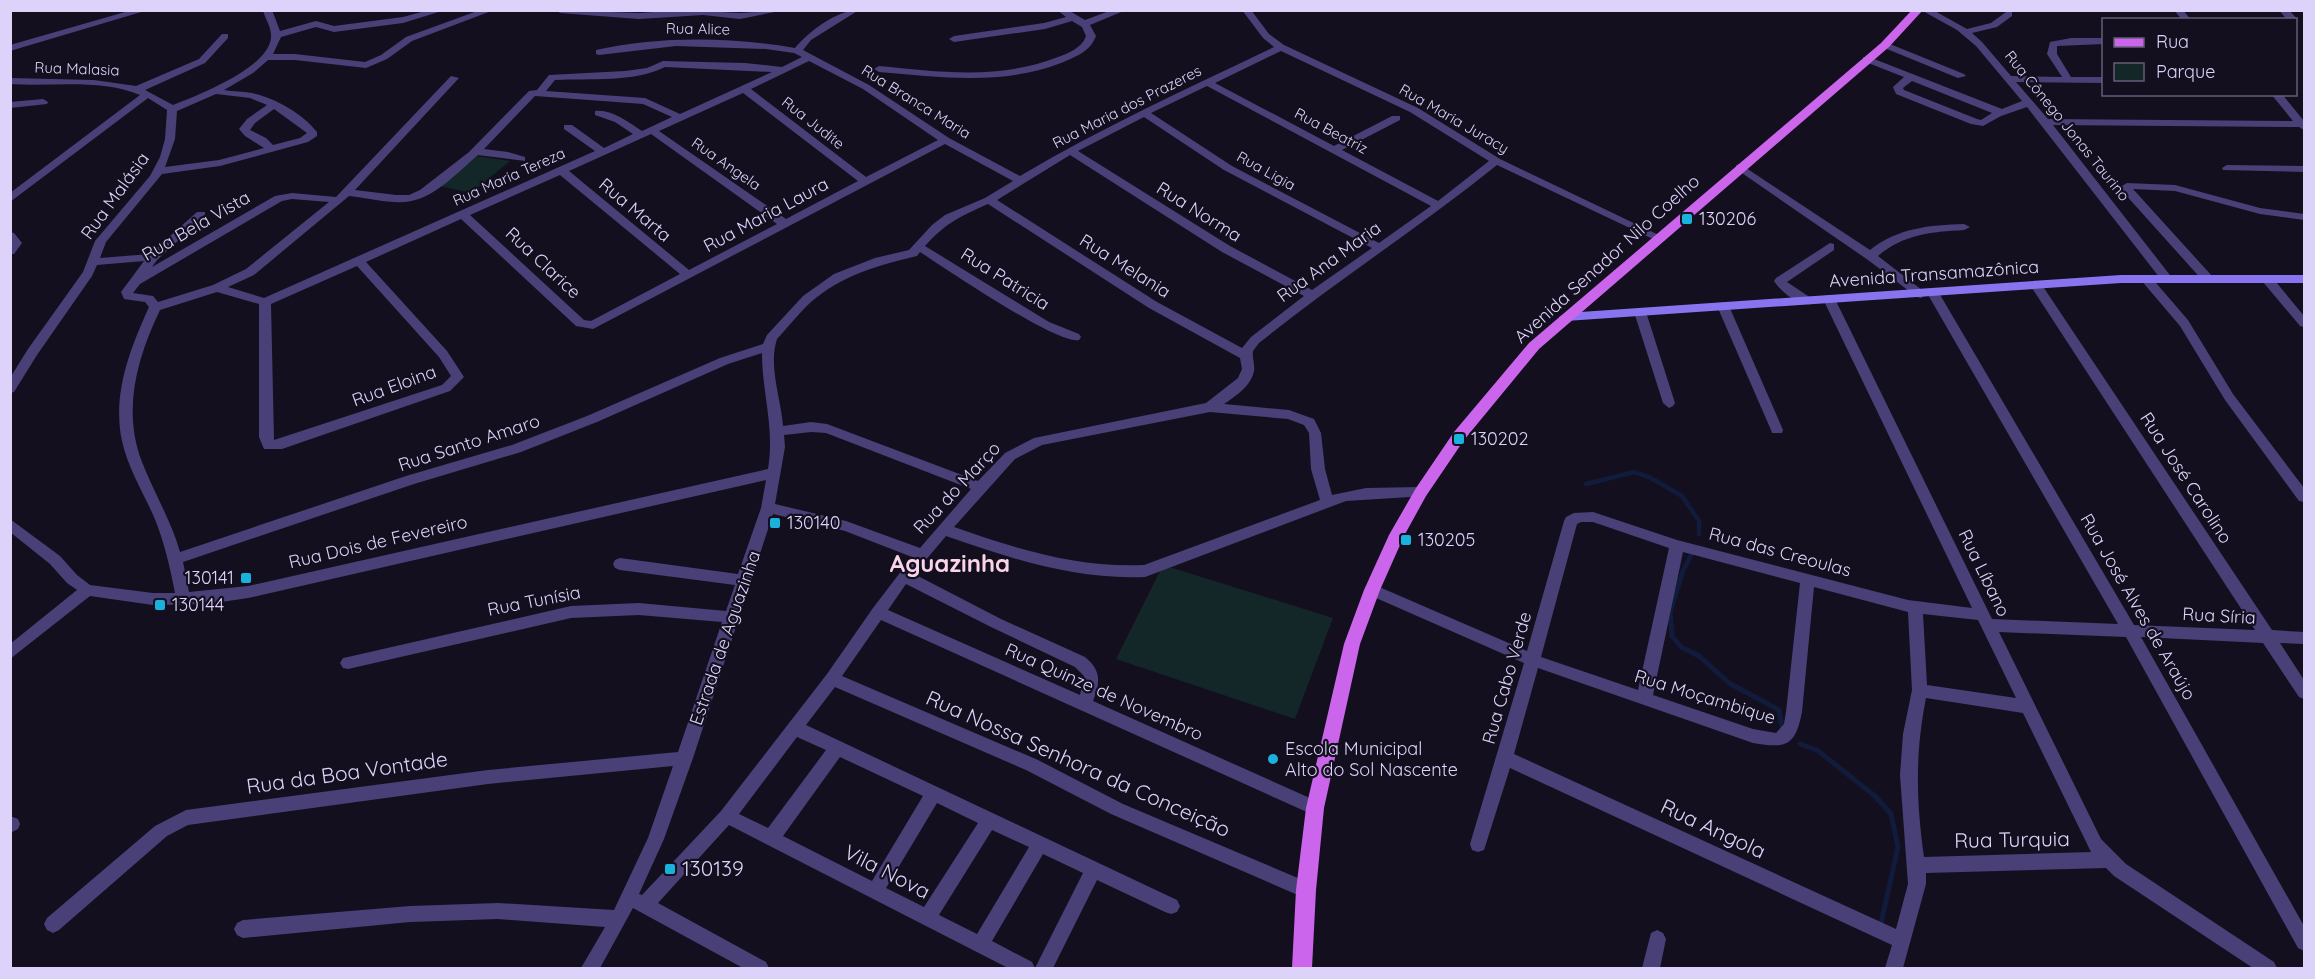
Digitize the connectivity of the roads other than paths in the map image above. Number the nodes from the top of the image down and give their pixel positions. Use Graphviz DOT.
graph roads {
  1 [pos="144,10"];
  2 [pos="267,10"];
  3 [pos="441,10"];
  4 [pos="490,10"];
  5 [pos="560,10"];
  6 [pos="781,10"];
  7 [pos="855,10"];
  8 [pos="1061,10"];
  9 [pos="1122,10"];
  10 [pos="1246,10"];
  11 [pos="1918,10"];
  12 [pos="1925,10"];
  13 [pos="704,11"];
  14 [pos="2009,14"];
  15 [pos="1072,18"];
  16 [pos="1084,24"];
  17 [pos="1965,32"];
  18 [pos="276,35"];
  19 [pos="225,36"];
  20 [pos="954,39"];
  21 [pos="2102,41"];
  22 [pos="1885,45"];
  23 [pos="1281,47"];
  24 [pos="10,48"];
  25 [pos="797,51"];
  26 [pos="599,52"];
  27 [pos="264,57"];
  28 [pos="810,57"];
  29 [pos="1866,59"];
  30 [pos="879,69"];
  31 [pos="784,70"];
  32 [pos="1960,76"];
  33 [pos="1910,77"];
  34 [pos="454,78"];
  35 [pos="2009,79"];
  36 [pos="2068,79"];
  37 [pos="2102,80"];
  38 [pos="10,81"];
  39 [pos="1208,83"];
  40 [pos="744,89"];
  41 [pos="142,91"];
  42 [pos="217,91"];
  43 [pos="536,93"];
  44 [pos="2278,96"];
  45 [pos="43,102"];
  46 [pos="2029,102"];
  47 [pos="274,104"];
  48 [pos="10,105"];
  49 [pos="172,109"];
  50 [pos="599,112"];
  51 [pos="2000,112"];
  52 [pos="1144,113"];
  53 [pos="679,117"];
  54 [pos="1396,118"];
  55 [pos="2045,122"];
  56 [pos="2303,126"];
  57 [pos="568,127"];
  58 [pos="646,132"];
  59 [pos="945,140"];
  60 [pos="270,148"];
  61 [pos="1335,150"];
  62 [pos="474,151"];
  63 [pos="1070,151"];
  64 [pos="603,152"];
  65 [pos="521,159"];
  66 [pos="1496,161"];
  67 [pos="1740,167"];
  68 [pos="2227,168"];
  69 [pos="2304,169"];
  70 [pos="561,170"];
  71 [pos="158,171"];
  72 [pos="1019,180"];
  73 [pos="864,181"];
  74 [pos="343,196"];
  75 [pos="10,199"];
  76 [pos="989,200"];
  77 [pos="1439,206"];
  78 [pos="201,214"];
  79 [pos="462,214"];
  80 [pos="2304,217"];
  81 [pos="784,223"];
  82 [pos="1964,227"];
  83 [pos="10,235"];
  84 [pos="1659,238"];
  85 [pos="919,247"];
  86 [pos="1379,247"];
  87 [pos="1830,247"];
  88 [pos="10,251"];
  89 [pos="1870,256"];
  90 [pos="153,257"];
  91 [pos="358,260"];
  92 [pos="92,262"];
  93 [pos="688,275"];
  94 [pos="2145,279"];
  95 [pos="2167,279"];
  96 [pos="2208,279"];
  97 [pos="2267,279"];
  98 [pos="2304,279"];
  99 [pos="136,281"];
  100 [pos="2036,285"];
  101 [pos="218,288"];
  102 [pos="1927,294"];
  103 [pos="1313,296"];
  104 [pos="1829,299"];
  105 [pos="1807,301"];
  106 [pos="265,302"];
  107 [pos="1723,306"];
  108 [pos="155,307"];
  109 [pos="1640,312"];
  110 [pos="1566,318"];
  111 [pos="604,321"];
  112 [pos="2304,323"];
  113 [pos="1075,337"];
  114 [pos="768,347"];
  115 [pos="1246,356"];
  116 [pos="10,389"];
  117 [pos="1669,403"];
  118 [pos="1210,407"];
  119 [pos="1777,430"];
  120 [pos="777,431"];
  121 [pos="774,472"];
  122 [pos="980,488"];
  123 [pos="1421,492"];
  124 [pos="2304,497"];
  125 [pos="1328,502"];
  126 [pos="768,508"];
  127 [pos="1571,521"];
  128 [pos="10,524"];
  129 [pos="945,530"];
  130 [pos="1677,545"];
  131 [pos="922,555"];
  132 [pos="176,559"];
  133 [pos="620,564"];
  134 [pos="904,576"];
  135 [pos="745,581"];
  136 [pos="1808,581"];
  137 [pos="87,590"];
  138 [pos="1372,590"];
  139 [pos="183,599"];
  140 [pos="1915,607"];
  141 [pos="878,612"];
  142 [pos="730,617"];
  143 [pos="1985,620"];
  144 [pos="2130,631"];
  145 [pos="2268,638"];
  146 [pos="2304,638"];
  147 [pos="10,653"];
  148 [pos="1532,660"];
  149 [pos="348,663"];
  150 [pos="832,679"];
  151 [pos="1920,690"];
  152 [pos="2304,693"];
  153 [pos="1644,699"];
  154 [pos="1085,703"];
  155 [pos="2029,707"];
  156 [pos="795,728"];
  157 [pos="837,748"];
  158 [pos="685,758"];
  159 [pos="1505,758"];
  160 [pos="933,794"];
  161 [pos="1315,808"];
  162 [pos="727,816"];
  163 [pos="989,820"];
  164 [pos="771,838"];
  165 [pos="1040,844"];
  166 [pos="1478,844"];
  167 [pos="2108,860"];
  168 [pos="1917,865"];
  169 [pos="1094,869"];
  170 [pos="1306,890"];
  171 [pos="875,891"];
  172 [pos="638,902"];
  173 [pos="1171,906"];
  174 [pos="927,918"];
  175 [pos="620,919"];
  176 [pos="53,924"];
  177 [pos="243,929"];
  178 [pos="1657,939"];
  179 [pos="1901,940"];
  180 [pos="2304,942"];
  181 [pos="980,945"];
  182 [pos="590,969"];
  183 [pos="760,969"];
  184 [pos="1026,969"];
  185 [pos="1044,969"];
  186 [pos="1302,969"];
  187 [pos="1652,969"];
  188 [pos="1894,969"];
  189 [pos="2268,969"];
  1 -- 24 [label="street"];
  2 -- 18 [label="street"];
  3 -- 18 [label="street"];
  4 -- 27 [label="street"];
  5 -- 13 [label="street"];
  6 -- 13 [label="street"];
  7 -- 25 [label="street"];
  8 -- 15 [label="street"];
  9 -- 16 [label="street"];
  10 -- 23 [label="street, Rua Maria Juracy"];
  11 -- 22 [label="main road, Avenida Senador Nilo Coelho"];
  12 -- 17 [label="street, Rua Cônego Jonas Taurino"];
  14 -- 17 [label="street"];
  15 -- 16 [label="street"];
  15 -- 20 [label="street"];
  16 -- 30 [label="street"];
  17 -- 35 [label="street, Rua Cônego Jonas Taurino"];
  18 -- 27 [label="street"];
  19 -- 41 [label="street"];
  21 -- 36 [label="street"];
  22 -- 29 [label="main road, Avenida Senador Nilo Coelho"];
  22 -- 32 [label="street"];
  23 -- 39 [label="street, Rua Maria dos Prazeres"];
  23 -- 66 [label="street, Rua Maria Juracy"];
  25 -- 26 [label="street, Rua Alice"];
  25 -- 28 [label="street, Rua Branca Maria"];
  27 -- 42 [label="street"];
  28 -- 31 [label="street, Rua Maria Tereza"];
  28 -- 59 [label="street, Rua Branca Maria"];
  29 -- 33 [label="street"];
  29 -- 67 [label="main road, Avenida Senador Nilo Coelho"];
  31 -- 40 [label="street, Rua Maria Tereza"];
  31 -- 43 [label="street"];
  33 -- 51 [label="street"];
  33 -- 51 [label="street"];
  34 -- 74 [label="street"];
  35 -- 36 [label="street"];
  35 -- 46 [label="street, Rua Cônego Jonas Taurino"];
  36 -- 37 [label="street"];
  38 -- 41 [label="street, Rua Malasia"];
  39 -- 52 [label="street, Rua Maria dos Prazeres"];
  39 -- 61 [label="street, Rua Beatriz"];
  40 -- 53 [label="street, Rua Maria Tereza"];
  40 -- 73 [label="street, Rua Judite"];
  41 -- 49 [label="street, Rua Malasia"];
  41 -- 75 [label="street"];
  42 -- 47 [label="street"];
  42 -- 49 [label="street"];
  43 -- 53 [label="street"];
  43 -- 62 [label="street"];
  44 -- 56 [label="street"];
  45 -- 48 [label="street"];
  46 -- 51 [label="street"];
  46 -- 55 [label="street, Rua Cônego Jonas Taurino"];
  47 -- 60 [label="street"];
  47 -- 60 [label="street"];
  49 -- 71 [label="street, Rua Malásia"];
  50 -- 58 [label="street, Rua Angela"];
  52 -- 63 [label="street, Rua Maria dos Prazeres"];
  52 -- 86 [label="street, Rua Ligia"];
  53 -- 58 [label="street, Rua Maria Tereza"];
  54 -- 61 [label="street"];
  55 -- 56 [label="street"];
  55 -- 95 [label="street, Rua Cônego Jonas Taurino"];
  57 -- 64 [label="street"];
  58 -- 64 [label="street, Rua Maria Tereza"];
  58 -- 81 [label="street, Rua Angela"];
  59 -- 72 [label="street, Rua Branca Maria"];
  59 -- 73 [label="street, Rua Maria Laura"];
  60 -- 71 [label="street"];
  61 -- 77 [label="street, Rua Beatriz"];
  62 -- 65 [label="street"];
  62 -- 74 [label="street"];
  63 -- 72 [label="street, Rua Maria dos Prazeres"];
  63 -- 103 [label="street, Rua Norma"];
  64 -- 70 [label="street, Rua Maria Tereza"];
  66 -- 77 [label="street, Rua Ana Maria"];
  66 -- 84 [label="street, Rua Maria Juracy"];
  67 -- 84 [label="main road, Avenida Senador Nilo Coelho"];
  67 -- 89 [label="street, Rua José Alves de Araújo"];
  68 -- 69 [label="street"];
  70 -- 79 [label="street, Rua Maria Tereza"];
  70 -- 93 [label="street, Rua Marta"];
  71 -- 92 [label="street, Rua Malásia"];
  72 -- 76 [label="street, Rua Maria dos Prazeres"];
  73 -- 81 [label="street, Rua Maria Laura"];
  74 -- 99 [label="street, Rua Bela Vista"];
  74 -- 101 [label="street"];
  76 -- 85 [label="street"];
  76 -- 115 [label="street, Rua Melania"];
  77 -- 86 [label="street, Rua Ana Maria"];
  78 -- 90 [label="street, Rua Bela Vista"];
  79 -- 91 [label="street, Rua Maria Tereza"];
  79 -- 111 [label="street, Rua Clarice"];
  80 -- 96 [label="street, Rua Cônego Jonas Taurino"];
  81 -- 93 [label="street, Rua Maria Laura"];
  82 -- 89 [label="street"];
  83 -- 88 [label="street"];
  84 -- 110 [label="main road, Avenida Senador Nilo Coelho"];
  85 -- 113 [label="street, Rua Patricia"];
  85 -- 114 [label="street"];
  86 -- 103 [label="street, Rua Ana Maria"];
  87 -- 105 [label="street"];
  89 -- 102 [label="street, Rua José Alves de Araújo"];
  90 -- 92 [label="street"];
  90 -- 99 [label="street, Rua Bela Vista"];
  91 -- 106 [label="street, Rua Maria Tereza"];
  91 -- 106 [label="street, Rua Eloina"];
  92 -- 116 [label="street, Rua Malásia"];
  93 -- 111 [label="street, Rua Maria Laura"];
  94 -- 95 [label="street, Avenida Transamazônica"];
  94 -- 100 [label="street, Avenida Transamazônica"];
  94 -- 124 [label="street"];
  95 -- 96 [label="street, Avenida Transamazônica"];
  96 -- 97 [label="street, Avenida Transamazônica"];
  97 -- 98 [label="street, Avenida Transamazônica"];
  97 -- 112 [label="street"];
  99 -- 108 [label="street, Rua Bela Vista"];
  100 -- 102 [label="street, Avenida Transamazônica"];
  100 -- 145 [label="street, Rua José Carolino"];
  101 -- 106 [label="street"];
  101 -- 108 [label="street"];
  102 -- 104 [label="street, Avenida Transamazônica"];
  102 -- 144 [label="street, Rua José Alves de Araújo"];
  103 -- 115 [label="street, Rua Ana Maria"];
  104 -- 105 [label="street, Avenida Transamazônica"];
  104 -- 143 [label="street, Rua Líbano"];
  105 -- 107 [label="street, Avenida Transamazônica"];
  107 -- 109 [label="street, Avenida Transamazônica"];
  107 -- 119 [label="street"];
  108 -- 132 [label="street"];
  109 -- 110 [label="street, Avenida Transamazônica"];
  109 -- 117 [label="street"];
  110 -- 123 [label="main road, Avenida Senador Nilo Coelho"];
  114 -- 120 [label="street, Estrada de Aguazinha"];
  114 -- 132 [label="street, Rua Santo Amaro"];
  115 -- 118 [label="street, Rua Ana Maria"];
  118 -- 122 [label="street, Rua do Março"];
  118 -- 125 [label="street, Rua do Março"];
  120 -- 121 [label="street, Estrada de Aguazinha"];
  120 -- 122 [label="street"];
  121 -- 126 [label="street, Estrada de Aguazinha"];
  121 -- 139 [label="street, Rua Dois de Fevereiro"];
  122 -- 129 [label="street, Rua do Março"];
  123 -- 125 [label="street"];
  123 -- 138 [label="main road, Avenida Senador Nilo Coelho"];
  125 -- 129 [label="street"];
  126 -- 131 [label="street"];
  126 -- 135 [label="street, Estrada de Aguazinha"];
  127 -- 130 [label="street, Rua das Creoulas"];
  127 -- 148 [label="street, Rua Cabo Verde"];
  128 -- 137 [label="street"];
  129 -- 131 [label="street, Rua do Março"];
  130 -- 136 [label="street, Rua das Creoulas"];
  130 -- 153 [label="street"];
  131 -- 134 [label="street, Rua do Março"];
  132 -- 139 [label="street"];
  133 -- 135 [label="street"];
  134 -- 141 [label="street, Rua do Março"];
  134 -- 154 [label="street"];
  135 -- 142 [label="street, Estrada de Aguazinha"];
  136 -- 140 [label="street, Rua das Creoulas"];
  136 -- 153 [label="street, Rua Moçambique"];
  137 -- 139 [label="street, Rua Dois de Fevereiro"];
  137 -- 147 [label="street"];
  138 -- 148 [label="street, Rua Moçambique"];
  138 -- 161 [label="main road, Avenida Senador Nilo Coelho"];
  140 -- 143 [label="street, Rua das Creoulas"];
  140 -- 151 [label="street"];
  141 -- 150 [label="street, Rua do Março"];
  141 -- 154 [label="street, Rua Quinze de Novembro"];
  142 -- 149 [label="street, Rua Tunísia"];
  142 -- 158 [label="street, Estrada de Aguazinha"];
  143 -- 144 [label="street, Rua Síria"];
  143 -- 155 [label="street, Rua Líbano"];
  144 -- 145 [label="street, Rua Síria"];
  144 -- 180 [label="street, Rua José Alves de Araújo"];
  145 -- 146 [label="street, Rua Síria"];
  145 -- 152 [label="street, Rua José Carolino"];
  148 -- 153 [label="street, Rua Moçambique"];
  148 -- 159 [label="street, Rua Cabo Verde"];
  150 -- 156 [label="street, Rua do Março"];
  150 -- 170 [label="street, Rua Nossa Senhora da Conceição"];
  151 -- 155 [label="street"];
  151 -- 168 [label="street"];
  154 -- 161 [label="street, Rua Quinze de Novembro"];
  155 -- 167 [label="street, Rua Líbano"];
  156 -- 157 [label="street"];
  156 -- 162 [label="street, Rua do Março"];
  157 -- 160 [label="street"];
  157 -- 164 [label="street"];
  158 -- 172 [label="street, Estrada de Aguazinha"];
  158 -- 176 [label="street, Rua da Boa Vontade"];
  159 -- 166 [label="street, Rua Cabo Verde"];
  159 -- 179 [label="street, Rua Angola"];
  160 -- 163 [label="street"];
  160 -- 171 [label="street"];
  161 -- 170 [label="main road, Avenida Senador Nilo Coelho"];
  162 -- 164 [label="street, Vila Nova"];
  162 -- 172 [label="street, Rua do Março"];
  163 -- 165 [label="street"];
  163 -- 174 [label="street"];
  164 -- 171 [label="street, Vila Nova"];
  165 -- 169 [label="street"];
  165 -- 181 [label="street"];
  167 -- 168 [label="street, Rua Turquia"];
  167 -- 189 [label="street, Rua Líbano"];
  168 -- 179 [label="street"];
  169 -- 173 [label="street"];
  169 -- 185 [label="street"];
  170 -- 186 [label="main road, Avenida Senador Nilo Coelho"];
  171 -- 174 [label="street, Vila Nova"];
  172 -- 175 [label="street, Estrada de Aguazinha"];
  172 -- 183 [label="street"];
  174 -- 181 [label="street, Vila Nova"];
  175 -- 177 [label="street"];
  175 -- 182 [label="street, Estrada de Aguazinha"];
  178 -- 187 [label="street"];
  179 -- 188 [label="street"];
  181 -- 184 [label="street, Vila Nova"];
}
